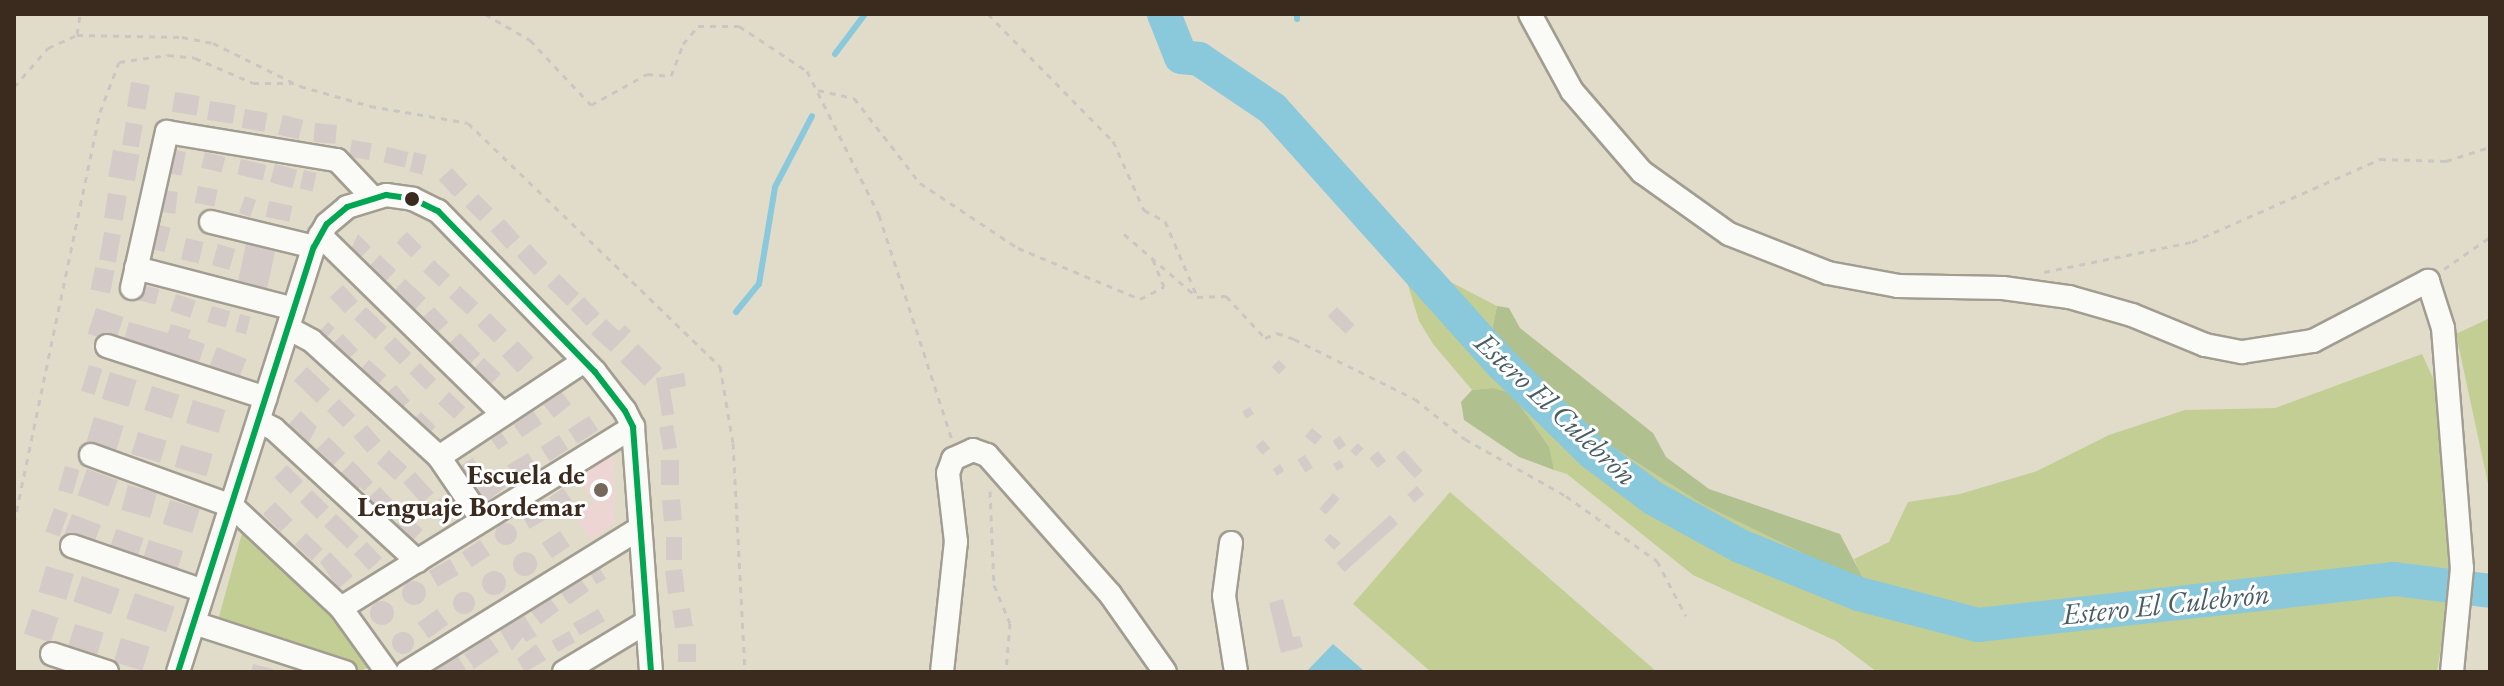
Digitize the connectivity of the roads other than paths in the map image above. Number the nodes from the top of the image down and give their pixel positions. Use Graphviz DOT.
graph roads {
  1 [pos="1530,14"];
  2 [pos="372,197"];
  3 [pos="211,222"];
  4 [pos="317,241"];
  5 [pos="291,318"];
  6 [pos="107,346"];
  7 [pos="584,361"];
  8 [pos="266,398"];
  9 [pos="503,414"];
  10 [pos="259,421"];
  11 [pos="633,427"];
  12 [pos="91,455"];
  13 [pos="439,457"];
  14 [pos="232,506"];
  15 [pos="482,520"];
  16 [pos="640,528"];
  17 [pos="1231,543"];
  18 [pos="72,546"];
  19 [pos="417,561"];
  20 [pos="204,591"];
  21 [pos="341,608"];
  22 [pos="647,622"];
  23 [pos="194,623"];
  24 [pos="52,654"];
  25 [pos="107,672"];
  26 [pos="178,672"];
  27 [pos="345,672"];
  28 [pos="387,672"];
  29 [pos="407,672"];
  30 [pos="564,672"];
  31 [pos="651,672"];
  32 [pos="942,672"];
  33 [pos="1165,672"];
  34 [pos="1236,672"];
  35 [pos="2452,672"];
  1 -- 35 [label="street"];
  2 -- 4 [label="street"];
  2 -- 5 [label="street"];
  2 -- 7 [label="street"];
  3 -- 4 [label="street"];
  4 -- 5 [label="street"];
  4 -- 9 [label="street"];
  5 -- 8 [label="street"];
  5 -- 13 [label="street"];
  6 -- 8 [label="street"];
  7 -- 9 [label="street"];
  7 -- 11 [label="street"];
  8 -- 10 [label="street"];
  9 -- 13 [label="street"];
  10 -- 14 [label="street"];
  10 -- 19 [label="street"];
  11 -- 15 [label="street"];
  11 -- 16 [label="street"];
  12 -- 14 [label="street"];
  13 -- 15 [label="street"];
  14 -- 20 [label="street"];
  14 -- 21 [label="street"];
  15 -- 19 [label="street"];
  16 -- 22 [label="street"];
  16 -- 29 [label="street"];
  17 -- 34 [label="street"];
  18 -- 20 [label="street"];
  19 -- 21 [label="street"];
  20 -- 23 [label="street"];
  21 -- 28 [label="street"];
  22 -- 30 [label="street"];
  22 -- 31 [label="street"];
  23 -- 26 [label="street"];
  23 -- 27 [label="street"];
  24 -- 25 [label="street"];
  32 -- 33 [label="street"];
}
